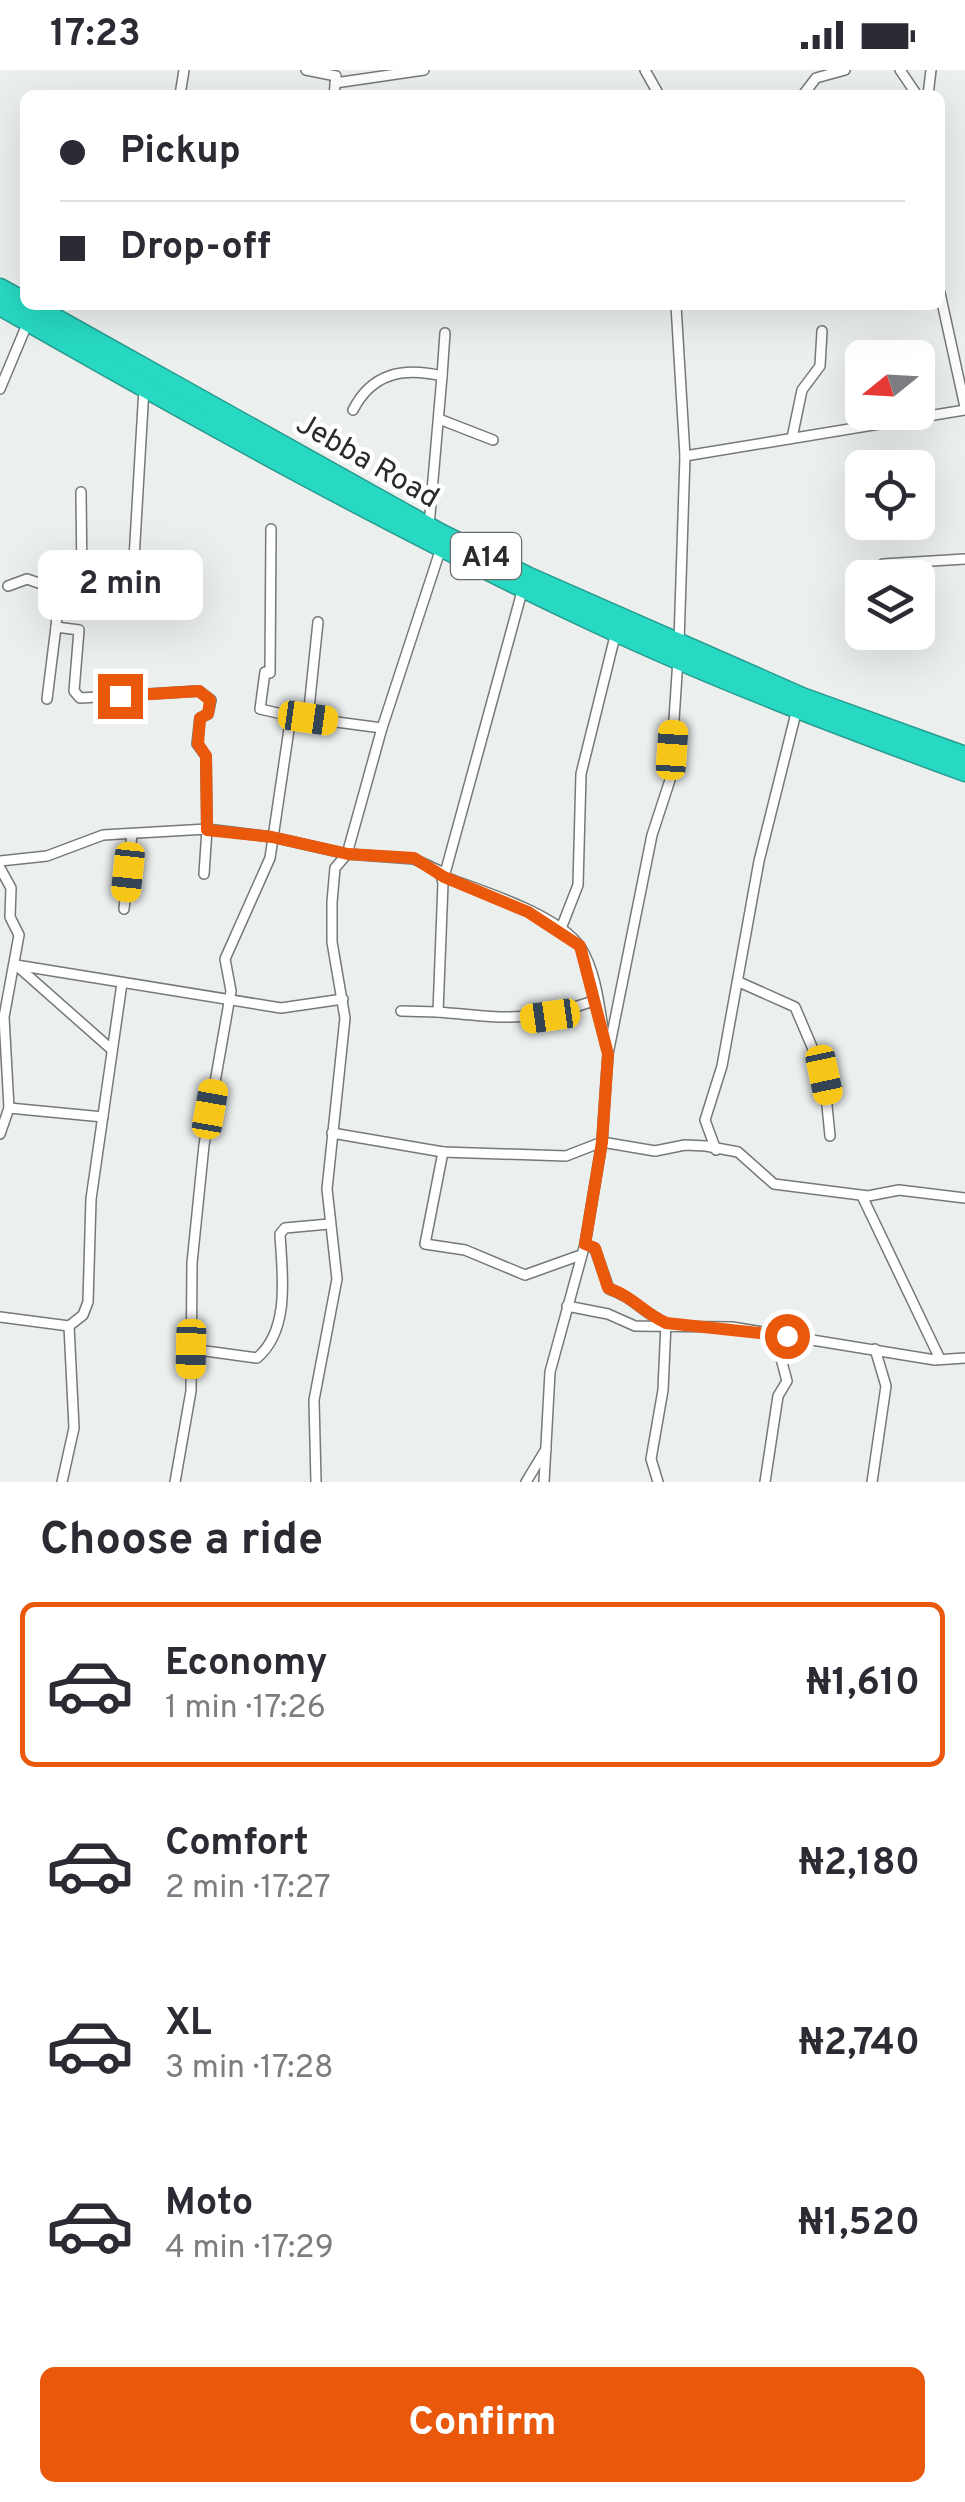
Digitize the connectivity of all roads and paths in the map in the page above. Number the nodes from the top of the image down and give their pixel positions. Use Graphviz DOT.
graph roads {
  1 [pos="306,70"];
  2 [pos="424,70"];
  3 [pos="845,70"];
  4 [pos="335,82"];
  5 [pos="334,90"];
  6 [pos="807,90"];
  7 [pos="0,288"];
  8 [pos="20,304"];
  9 [pos="28,310"];
  10 [pos="676,310"];
  11 [pos="944,310"];
  12 [pos="822,331"];
  13 [pos="445,332"];
  14 [pos="442,376"];
  15 [pos="144,385"];
  16 [pos="0,389"];
  17 [pos="965,408"];
  18 [pos="353,410"];
  19 [pos="439,418"];
  20 [pos="792,438"];
  21 [pos="493,440"];
  22 [pos="685,456"];
  23 [pos="81,492"];
  24 [pos="429,526"];
  25 [pos="272,529"];
  26 [pos="441,548"];
  27 [pos="965,559"];
  28 [pos="935,561"];
  29 [pos="8,586"];
  30 [pos="523,588"];
  31 [pos="59,590"];
  32 [pos="76,592"];
  33 [pos="318,622"];
  34 [pos="56,627"];
  35 [pos="616,632"];
  36 [pos="679,651"];
  37 [pos="46,699"];
  38 [pos="798,710"];
  39 [pos="291,716"];
  40 [pos="308,718"];
  41 [pos="382,728"];
  42 [pos="965,756"];
  43 [pos="965,772"];
  44 [pos="207,830"];
  45 [pos="132,834"];
  46 [pos="272,837"];
  47 [pos="348,854"];
  48 [pos="0,864"];
  49 [pos="204,874"];
  50 [pos="444,877"];
  51 [pos="124,909"];
  52 [pos="560,931"];
  53 [pos="16,965"];
  54 [pos="739,982"];
  55 [pos="122,983"];
  56 [pos="343,998"];
  57 [pos="596,1000"];
  58 [pos="230,1001"];
  59 [pos="400,1011"];
  60 [pos="438,1012"];
  61 [pos="111,1049"];
  62 [pos="608,1054"];
  63 [pos="10,1108"];
  64 [pos="103,1117"];
  65 [pos="332,1133"];
  66 [pos="0,1134"];
  67 [pos="830,1136"];
  68 [pos="602,1142"];
  69 [pos="716,1150"];
  70 [pos="443,1152"];
  71 [pos="862,1196"];
  72 [pos="965,1198"];
  73 [pos="328,1224"];
  74 [pos="585,1244"];
  75 [pos="578,1256"];
  76 [pos="568,1306"];
  77 [pos="0,1317"];
  78 [pos="666,1323"];
  79 [pos="69,1326"];
  80 [pos="775,1336"];
  81 [pos="191,1349"];
  82 [pos="876,1349"];
  83 [pos="965,1358"];
  84 [pos="940,1360"];
  85 [pos="547,1447"];
  86 [pos="62,1482"];
  87 [pos="176,1482"];
  88 [pos="316,1482"];
  89 [pos="526,1482"];
  90 [pos="544,1482"];
  91 [pos="658,1482"];
  92 [pos="766,1482"];
  93 [pos="872,1482"];
  1 -- 4 [label="street"];
  2 -- 4 [label="street"];
  3 -- 6 [label="street"];
  4 -- 5 [label="street"];
  7 -- 8 [label="highway, Jebba Road / A14"];
  9 -- 15 [label="highway"];
  9 -- 16 [label="street"];
  9 -- 24 [label="highway, Jebba Road / A14"];
  10 -- 22 [label="street"];
  11 -- 17 [label="street"];
  12 -- 20 [label="street"];
  13 -- 14 [label="street"];
  14 -- 18 [label="street"];
  14 -- 19 [label="street"];
  15 -- 26 [label="highway"];
  15 -- 32 [label="street"];
  17 -- 20 [label="street"];
  19 -- 21 [label="street"];
  19 -- 24 [label="street"];
  20 -- 22 [label="street"];
  22 -- 36 [label="street"];
  23 -- 32 [label="street"];
  24 -- 36 [label="highway, Jebba Road / A14"];
  25 -- 39 [label="street"];
  26 -- 30 [label="highway"];
  26 -- 41 [label="street"];
  27 -- 28 [label="street"];
  29 -- 31 [label="street"];
  30 -- 35 [label="highway"];
  30 -- 50 [label="street"];
  31 -- 32 [label="street"];
  31 -- 34 [label="street"];
  33 -- 40 [label="street"];
  34 -- 37 [label="street"];
  34 -- 44 [label="street"];
  35 -- 36 [label="highway"];
  35 -- 52 [label="street"];
  36 -- 38 [label="highway"];
  36 -- 42 [label="highway, Jebba Road / A14"];
  36 -- 62 [label="street"];
  38 -- 43 [label="highway"];
  38 -- 54 [label="street"];
  39 -- 40 [label="street"];
  39 -- 46 [label="street"];
  40 -- 41 [label="street"];
  41 -- 47 [label="street"];
  44 -- 45 [label="street"];
  44 -- 46 [label="street"];
  44 -- 49 [label="street"];
  45 -- 48 [label="street"];
  45 -- 51 [label="street"];
  46 -- 47 [label="street"];
  46 -- 58 [label="street"];
  47 -- 50 [label="street"];
  47 -- 56 [label="street"];
  48 -- 53 [label="street"];
  50 -- 52 [label="street"];
  50 -- 60 [label="street"];
  52 -- 57 [label="street"];
  53 -- 55 [label="street"];
  53 -- 61 [label="street"];
  53 -- 63 [label="street"];
  54 -- 67 [label="street"];
  54 -- 69 [label="street"];
  55 -- 58 [label="street"];
  55 -- 61 [label="street"];
  56 -- 58 [label="street"];
  56 -- 65 [label="street"];
  57 -- 60 [label="street"];
  57 -- 62 [label="street"];
  58 -- 81 [label="street"];
  59 -- 60 [label="street"];
  61 -- 64 [label="street"];
  62 -- 68 [label="street"];
  63 -- 64 [label="street"];
  63 -- 66 [label="street"];
  64 -- 79 [label="street"];
  65 -- 70 [label="street"];
  65 -- 73 [label="street"];
  68 -- 69 [label="street"];
  68 -- 70 [label="street"];
  68 -- 74 [label="street"];
  69 -- 71 [label="street"];
  70 -- 75 [label="street"];
  71 -- 72 [label="street"];
  71 -- 84 [label="street"];
  73 -- 81 [label="street"];
  73 -- 88 [label="street"];
  74 -- 75 [label="street"];
  74 -- 78 [label="street"];
  75 -- 76 [label="street"];
  76 -- 78 [label="street"];
  76 -- 85 [label="street"];
  77 -- 79 [label="street"];
  78 -- 80 [label="street"];
  78 -- 91 [label="street"];
  79 -- 86 [label="street"];
  80 -- 82 [label="street"];
  80 -- 92 [label="street"];
  81 -- 87 [label="street"];
  82 -- 84 [label="street"];
  82 -- 93 [label="street"];
  83 -- 84 [label="street"];
  85 -- 89 [label="street"];
  85 -- 90 [label="street"];
}
